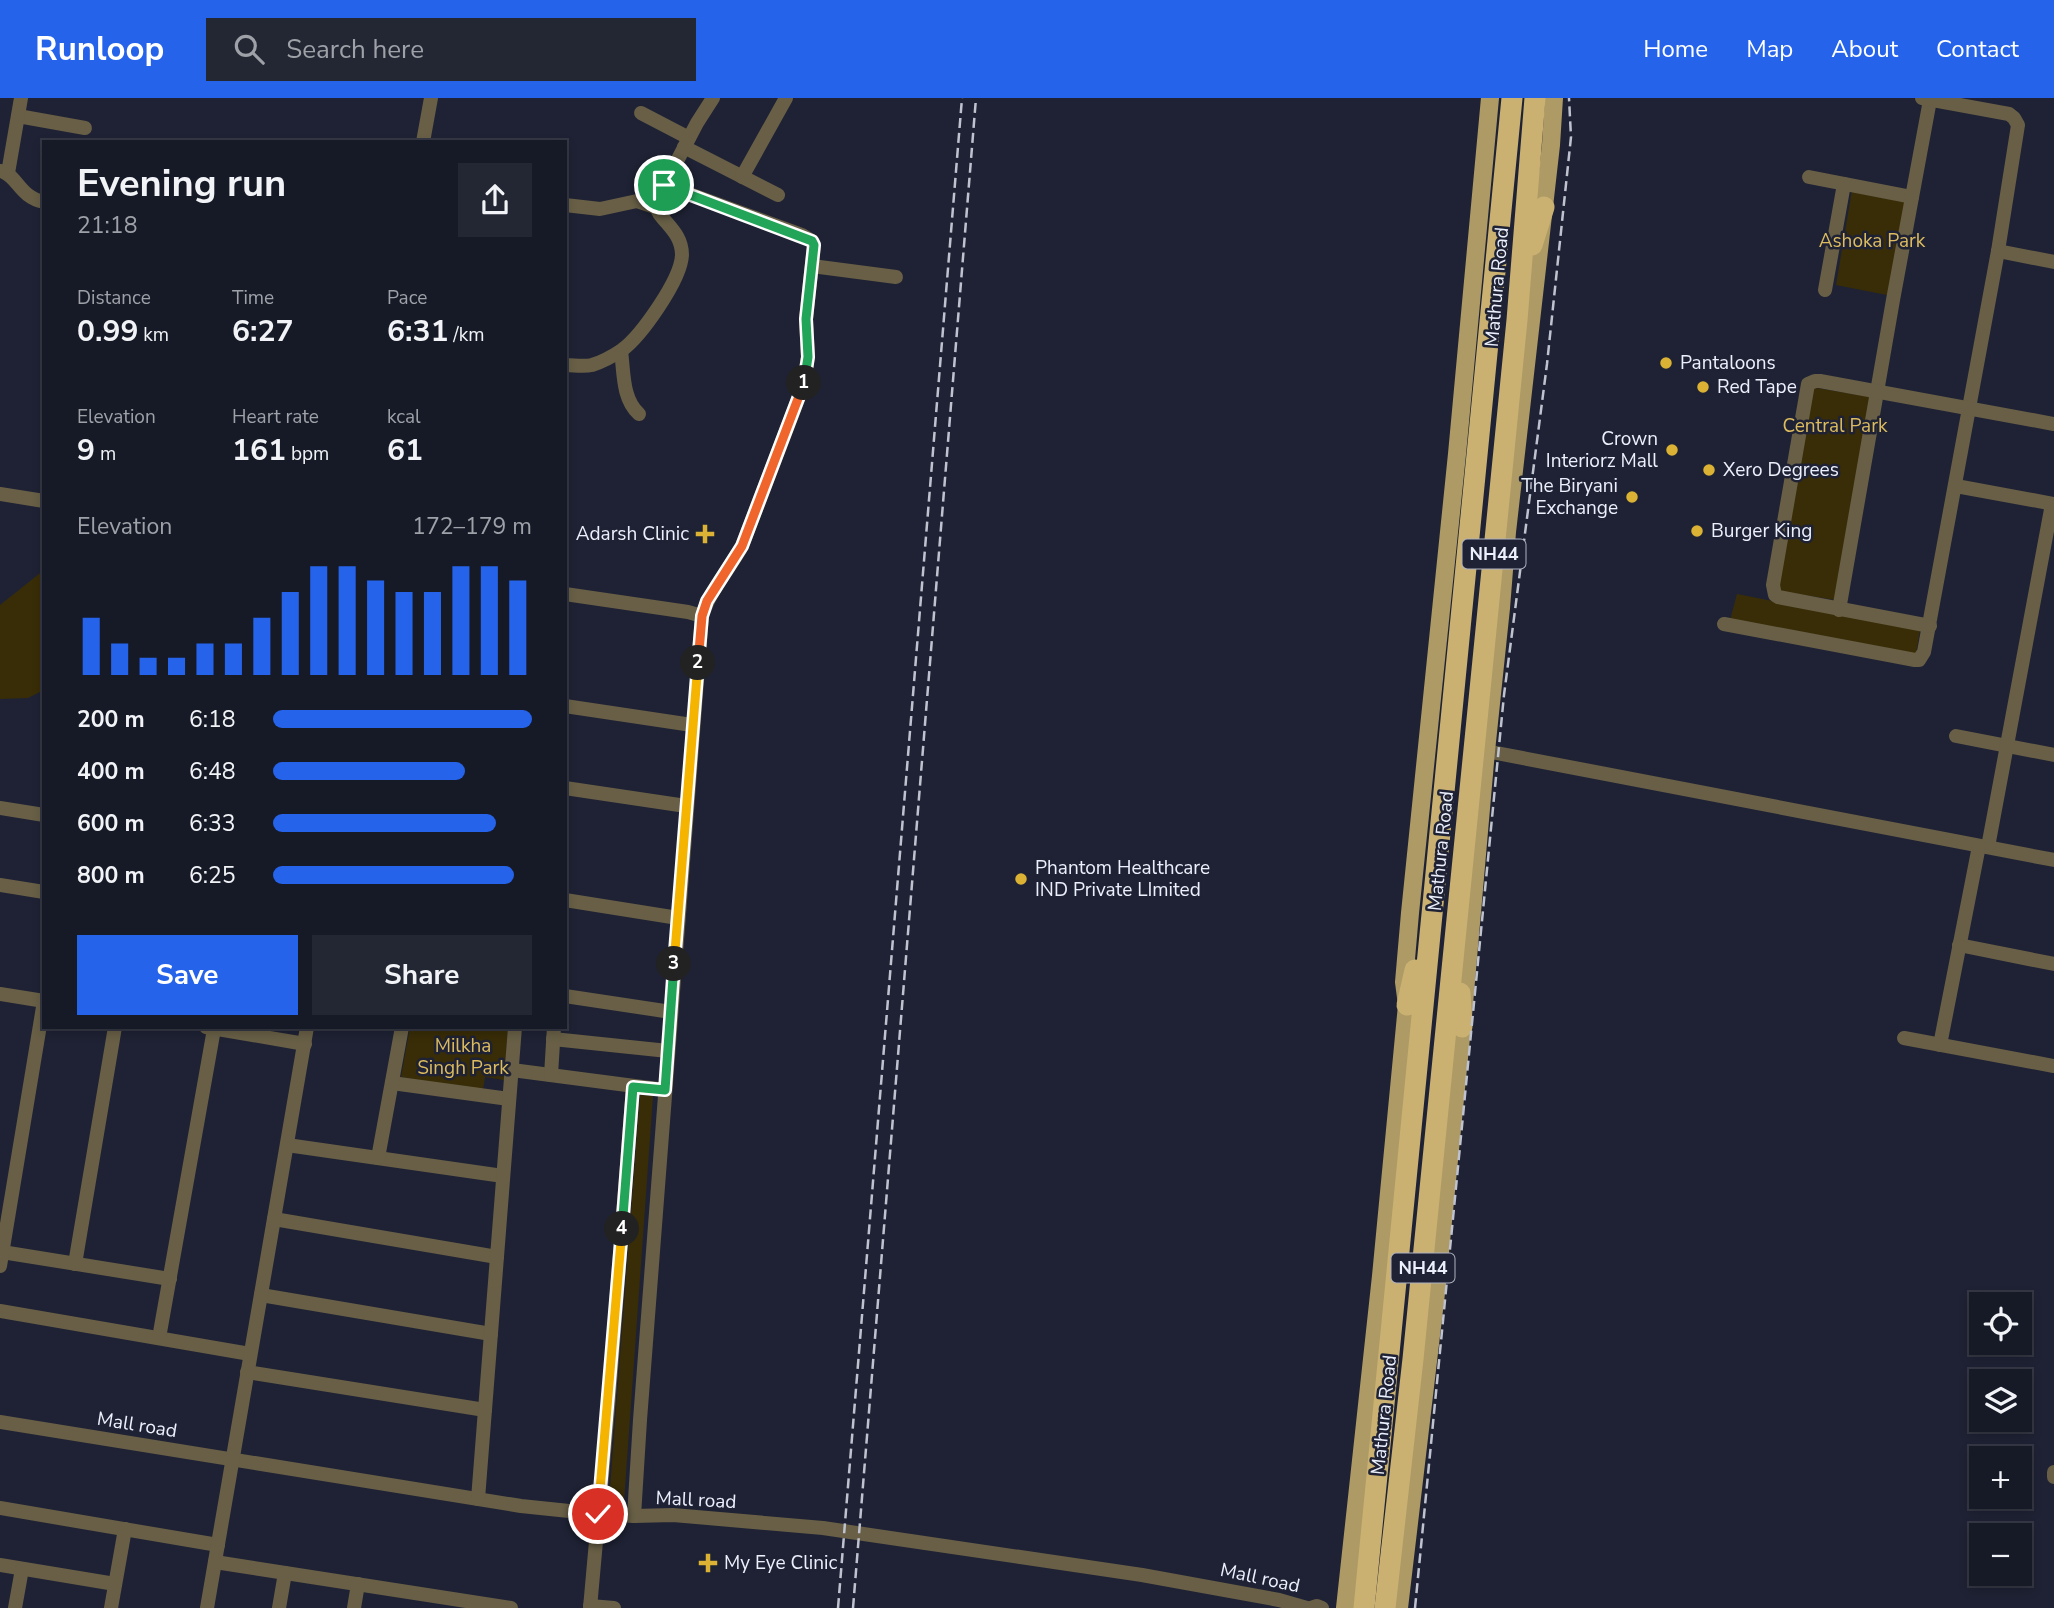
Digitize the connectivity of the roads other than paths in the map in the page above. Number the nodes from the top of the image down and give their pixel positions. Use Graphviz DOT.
graph roads {
  1 [pos="21,98"];
  2 [pos="431,98"];
  3 [pos="713,98"];
  4 [pos="786,98"];
  5 [pos="1490,98"];
  6 [pos="1512,98"];
  7 [pos="1535,98"];
  8 [pos="1554,98"];
  9 [pos="1926,99"];
  10 [pos="641,113"];
  11 [pos="18,116"];
  12 [pos="85,128"];
  13 [pos="423,140"];
  14 [pos="686,143"];
  15 [pos="4,172"];
  16 [pos="741,177"];
  17 [pos="1809,177"];
  18 [pos="1844,184"];
  19 [pos="664,185"];
  20 [pos="778,195"];
  21 [pos="1912,197"];
  22 [pos="42,201"];
  23 [pos="567,205"];
  24 [pos="655,207"];
  25 [pos="1544,207"];
  26 [pos="1998,251"];
  27 [pos="2054,261"];
  28 [pos="812,266"];
  29 [pos="896,277"];
  30 [pos="1520,283"];
  31 [pos="1825,290"];
  32 [pos="621,351"];
  33 [pos="567,365"];
  34 [pos="1877,392"];
  35 [pos="1970,409"];
  36 [pos="639,414"];
  37 [pos="2054,424"];
  38 [pos="1956,486"];
  39 [pos="0,494"];
  40 [pos="42,500"];
  41 [pos="2053,504"];
  42 [pos="567,594"];
  43 [pos="1839,610"];
  44 [pos="702,616"];
  45 [pos="1724,624"];
  46 [pos="1930,626"];
  47 [pos="567,706"];
  48 [pos="692,725"];
  49 [pos="1956,736"];
  50 [pos="2007,746"];
  51 [pos="1486,751"];
  52 [pos="2054,755"];
  53 [pos="567,788"];
  54 [pos="686,806"];
  55 [pos="0,808"];
  56 [pos="42,815"];
  57 [pos="1984,846"];
  58 [pos="2054,860"];
  59 [pos="0,885"];
  60 [pos="42,892"];
  61 [pos="567,900"];
  62 [pos="678,918"];
  63 [pos="1455,939"];
  64 [pos="1959,945"];
  65 [pos="2054,964"];
  66 [pos="0,994"];
  67 [pos="567,996"];
  68 [pos="42,1001"];
  69 [pos="1415,1006"];
  70 [pos="671,1012"];
  71 [pos="42,1013"];
  72 [pos="1462,1027"];
  73 [pos="115,1029"];
  74 [pos="209,1029"];
  75 [pos="215,1029"];
  76 [pos="307,1029"];
  77 [pos="401,1029"];
  78 [pos="515,1029"];
  79 [pos="554,1033"];
  80 [pos="1904,1038"];
  81 [pos="305,1044"];
  82 [pos="1940,1045"];
  83 [pos="668,1051"];
  84 [pos="2054,1066"];
  85 [pos="512,1070"];
  86 [pos="551,1075"];
  87 [pos="392,1083"];
  88 [pos="633,1087"];
  89 [pos="665,1090"];
  90 [pos="509,1099"];
  91 [pos="287,1145"];
  92 [pos="378,1158"];
  93 [pos="503,1176"];
  94 [pos="274,1219"];
  95 [pos="497,1257"];
  96 [pos="1,1259"];
  97 [pos="75,1264"];
  98 [pos="170,1279"];
  99 [pos="261,1295"];
  100 [pos="0,1311"];
  101 [pos="491,1334"];
  102 [pos="159,1338"];
  103 [pos="250,1353"];
  104 [pos="1371,1370"];
  105 [pos="247,1373"];
  106 [pos="485,1410"];
  107 [pos="0,1422"];
  108 [pos="1417,1452"];
  109 [pos="232,1460"];
  110 [pos="478,1499"];
  111 [pos="0,1508"];
  112 [pos="598,1514"];
  113 [pos="634,1516"];
  114 [pos="125,1529"];
  115 [pos="1354,1532"];
  116 [pos="1407,1535"];
  117 [pos="218,1545"];
  118 [pos="215,1562"];
  119 [pos="0,1565"];
  120 [pos="22,1569"];
  121 [pos="285,1573"];
  122 [pos="116,1584"];
  123 [pos="358,1584"];
  124 [pos="421,1601"];
  125 [pos="494,1607"];
  126 [pos="590,1607"];
  127 [pos="15,1608"];
  128 [pos="111,1608"];
  129 [pos="207,1608"];
  130 [pos="279,1608"];
  131 [pos="354,1608"];
  132 [pos="511,1608"];
  133 [pos="614,1608"];
  134 [pos="1309,1608"];
  135 [pos="1322,1608"];
  136 [pos="1338,1608"];
  137 [pos="1345,1608"];
  138 [pos="1364,1608"];
  139 [pos="1385,1608"];
  140 [pos="1399,1608"];
  141 [pos="1407,1608"];
  1 -- 11 [label="street"];
  2 -- 13 [label="street"];
  3 -- 14 [label="street"];
  4 -- 16 [label="street"];
  5 -- 69 [label="main road"];
  6 -- 69 [label="highway, Mathura Road / NH44"];
  7 -- 30 [label="highway, Mathura Road / NH44"];
  8 -- 25 [label="main road"];
  9 -- 21 [label="street"];
  9 -- 26 [label="street"];
  10 -- 14 [label="street"];
  11 -- 12 [label="street"];
  11 -- 15 [label="street"];
  14 -- 16 [label="street"];
  14 -- 19 [label="street"];
  15 -- 22 [label="street"];
  16 -- 20 [label="street"];
  17 -- 18 [label="street"];
  18 -- 21 [label="street"];
  18 -- 31 [label="street"];
  19 -- 24 [label="street"];
  19 -- 28 [label="street"];
  21 -- 34 [label="street"];
  23 -- 24 [label="street"];
  24 -- 32 [label="street"];
  25 -- 30 [label="highway"];
  25 -- 51 [label="main road"];
  26 -- 27 [label="street"];
  26 -- 35 [label="street"];
  28 -- 29 [label="street"];
  28 -- 44 [label="street"];
  30 -- 63 [label="highway, Mathura Road / NH44"];
  32 -- 33 [label="street"];
  32 -- 36 [label="street"];
  34 -- 35 [label="street"];
  34 -- 43 [label="street"];
  34 -- 43 [label="street"];
  35 -- 37 [label="street"];
  35 -- 38 [label="street"];
  38 -- 41 [label="street"];
  38 -- 46 [label="street"];
  39 -- 40 [label="street"];
  41 -- 50 [label="street"];
  42 -- 44 [label="street"];
  43 -- 46 [label="street"];
  44 -- 48 [label="street"];
  45 -- 46 [label="street"];
  47 -- 48 [label="street"];
  48 -- 54 [label="street"];
  49 -- 50 [label="street"];
  50 -- 52 [label="street"];
  50 -- 57 [label="street"];
  51 -- 57 [label="street"];
  51 -- 72 [label="main road"];
  53 -- 54 [label="street"];
  54 -- 62 [label="street"];
  55 -- 56 [label="street"];
  57 -- 58 [label="street"];
  57 -- 64 [label="street"];
  59 -- 60 [label="street"];
  61 -- 62 [label="street"];
  62 -- 70 [label="street"];
  63 -- 72 [label="highway"];
  63 -- 139 [label="highway, Mathura Road / NH44"];
  64 -- 65 [label="street"];
  64 -- 82 [label="street"];
  66 -- 68 [label="street"];
  67 -- 70 [label="street"];
  69 -- 104 [label="main road"];
  69 -- 138 [label="highway, Mathura Road / NH44"];
  70 -- 83 [label="street"];
  71 -- 96 [label="street"];
  72 -- 108 [label="main road"];
  73 -- 97 [label="street"];
  74 -- 98 [label="street"];
  75 -- 81 [label="street"];
  76 -- 81 [label="street"];
  77 -- 87 [label="street"];
  78 -- 85 [label="street"];
  79 -- 83 [label="street"];
  79 -- 86 [label="street"];
  80 -- 82 [label="street"];
  81 -- 91 [label="street"];
  82 -- 84 [label="street"];
  83 -- 89 [label="street"];
  85 -- 86 [label="street"];
  85 -- 90 [label="street"];
  86 -- 88 [label="street"];
  87 -- 90 [label="street"];
  87 -- 92 [label="street"];
  88 -- 89 [label="street"];
  88 -- 112 [label="street"];
  89 -- 113 [label="street"];
  90 -- 93 [label="street"];
  91 -- 92 [label="street"];
  91 -- 94 [label="street"];
  92 -- 93 [label="street"];
  93 -- 95 [label="street"];
  94 -- 95 [label="street"];
  94 -- 99 [label="street"];
  95 -- 101 [label="street"];
  96 -- 97 [label="street"];
  97 -- 98 [label="street"];
  98 -- 102 [label="street"];
  99 -- 101 [label="street"];
  99 -- 103 [label="street"];
  100 -- 102 [label="street"];
  101 -- 106 [label="street"];
  102 -- 103 [label="street"];
  103 -- 105 [label="street"];
  104 -- 115 [label="main road"];
  104 -- 136 [label="main road"];
  105 -- 106 [label="street"];
  105 -- 109 [label="street"];
  106 -- 110 [label="street"];
  107 -- 109 [label="street, Mall road"];
  108 -- 116 [label="main road"];
  108 -- 141 [label="main road"];
  109 -- 110 [label="street, Mall road"];
  109 -- 117 [label="street"];
  110 -- 112 [label="street, Mall road"];
  111 -- 114 [label="street"];
  112 -- 113 [label="street, Mall road"];
  112 -- 126 [label="street"];
  113 -- 134 [label="street, Mall road"];
  114 -- 117 [label="street"];
  114 -- 122 [label="street"];
  115 -- 116 [label="main road"];
  115 -- 137 [label="main road"];
  116 -- 140 [label="main road"];
  117 -- 118 [label="street"];
  118 -- 121 [label="street"];
  118 -- 129 [label="street"];
  119 -- 120 [label="street"];
  120 -- 122 [label="street"];
  120 -- 127 [label="street"];
  121 -- 123 [label="street"];
  121 -- 130 [label="street"];
  122 -- 128 [label="street"];
  123 -- 124 [label="street"];
  123 -- 131 [label="street"];
  124 -- 125 [label="street"];
  125 -- 132 [label="street"];
  126 -- 133 [label="street"];
  134 -- 135 [label="street, Mall road"];
}
